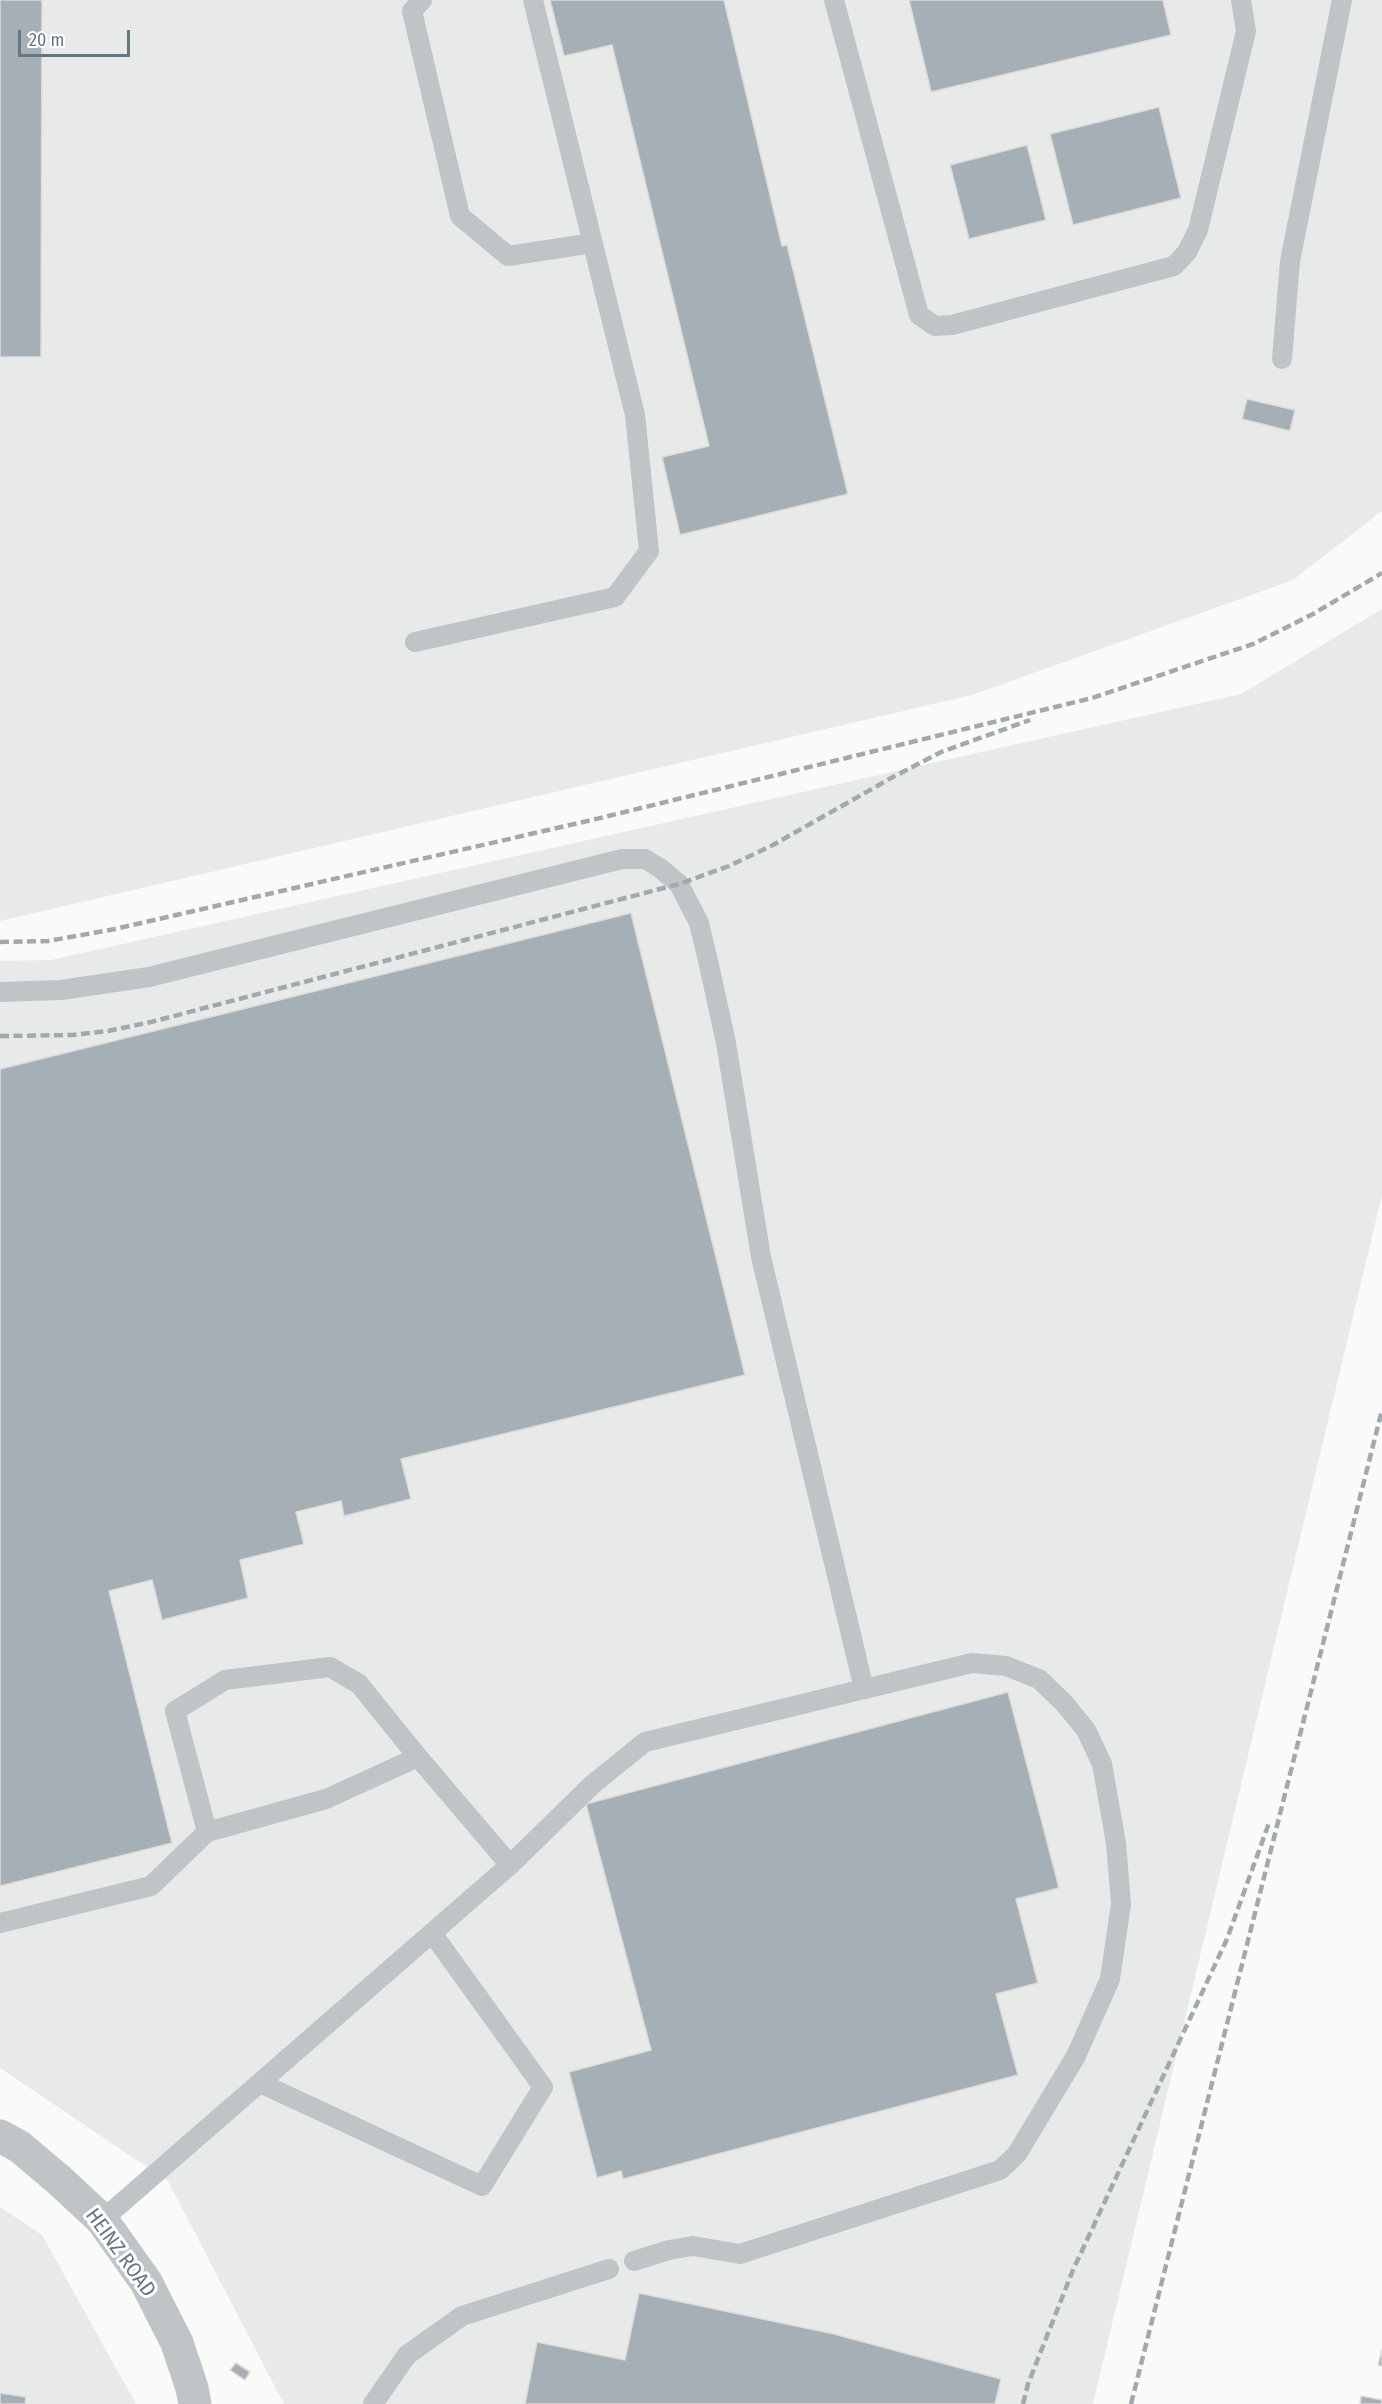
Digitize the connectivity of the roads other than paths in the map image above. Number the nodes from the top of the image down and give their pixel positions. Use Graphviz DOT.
graph roads {
  1 [pos="422,0"];
  2 [pos="533,0"];
  3 [pos="834,0"];
  4 [pos="1241,0"];
  5 [pos="1342,0"];
  6 [pos="592,243"];
  7 [pos="1282,359"];
  8 [pos="416,642"];
  9 [pos="0,992"];
  10 [pos="864,1689"];
  11 [pos="418,1757"];
  12 [pos="207,1832"];
  13 [pos="510,1865"];
  14 [pos="0,1923"];
  15 [pos="432,1933"];
  16 [pos="260,2083"];
  17 [pos="0,2136"];
  18 [pos="102,2220"];
  19 [pos="634,2260"];
  20 [pos="609,2269"];
  21 [pos="195,2404"];
  22 [pos="373,2404"];
  1 -- 6 [label="lane"];
  2 -- 6 [label="lane"];
  3 -- 4 [label="lane"];
  5 -- 7 [label="lane"];
  6 -- 8 [label="lane"];
  9 -- 10 [label="lane"];
  10 -- 13 [label="lane"];
  10 -- 19 [label="lane"];
  11 -- 12 [label="lane"];
  11 -- 12 [label="lane"];
  11 -- 13 [label="lane"];
  12 -- 14 [label="lane"];
  13 -- 15 [label="lane"];
  15 -- 16 [label="lane"];
  15 -- 16 [label="lane"];
  16 -- 18 [label="lane"];
  17 -- 18 [label="street, HEINZ ROAD"];
  18 -- 21 [label="street, HEINZ ROAD"];
  20 -- 22 [label="lane"];
}
